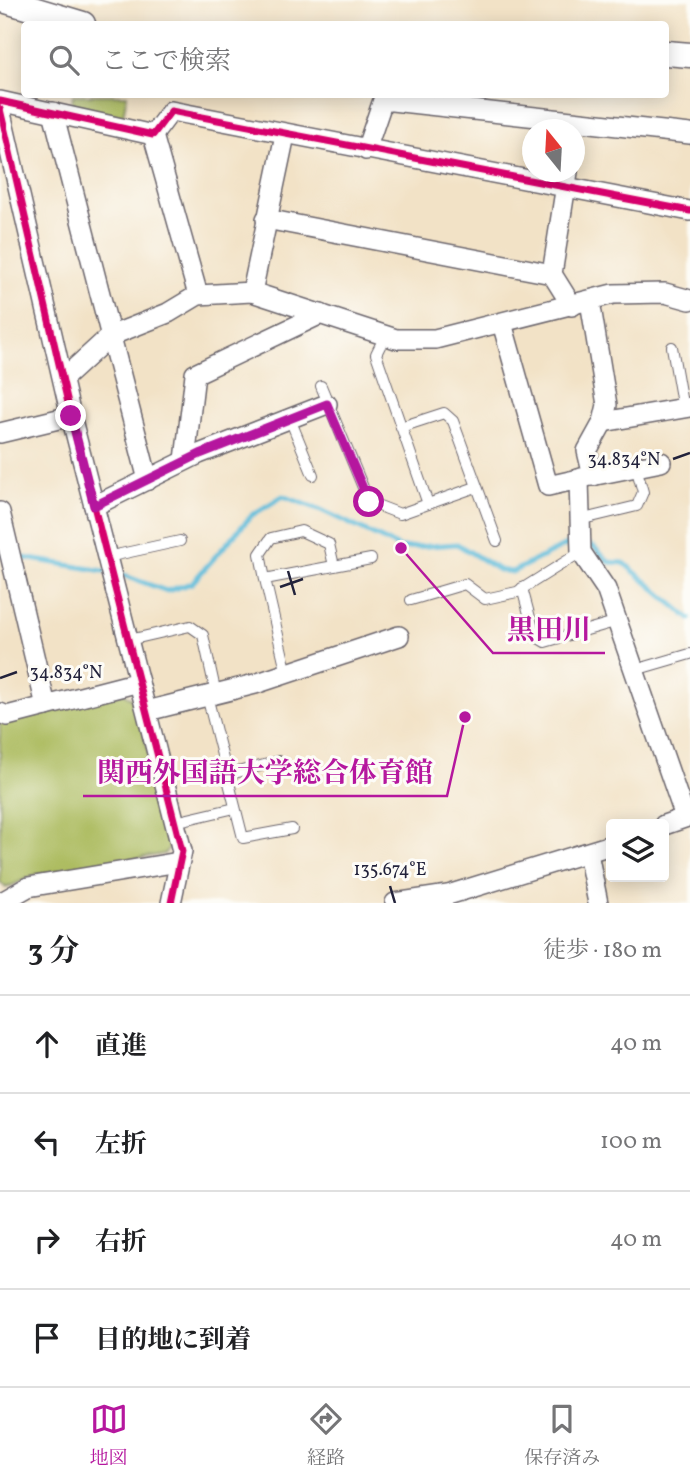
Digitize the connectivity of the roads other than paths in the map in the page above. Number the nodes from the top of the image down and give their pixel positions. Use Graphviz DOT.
graph roads {
  1 [pos="3,0"];
  2 [pos="73,21"];
  3 [pos="669,53"];
  4 [pos="690,55"];
  5 [pos="0,101"];
  6 [pos="0,109"];
  7 [pos="53,113"];
  8 [pos="528,119"];
  9 [pos="585,126"];
  10 [pos="690,134"];
  11 [pos="153,135"];
  12 [pos="285,135"];
  13 [pos="366,150"];
  14 [pos="522,173"];
  15 [pos="567,182"];
  16 [pos="575,182"];
  17 [pos="690,211"];
  18 [pos="267,219"];
  19 [pos="552,274"];
  20 [pos="252,292"];
  21 [pos="198,295"];
  22 [pos="690,300"];
  23 [pos="581,304"];
  24 [pos="321,314"];
  25 [pos="502,323"];
  26 [pos="110,336"];
  27 [pos="385,336"];
  28 [pos="671,347"];
  29 [pos="63,379"];
  30 [pos="324,395"];
  31 [pos="686,408"];
  32 [pos="71,416"];
  33 [pos="290,419"];
  34 [pos="603,422"];
  35 [pos="401,427"];
  36 [pos="0,433"];
  37 [pos="185,460"];
  38 [pos="661,462"];
  39 [pos="636,467"];
  40 [pos="313,475"];
  41 [pos="586,477"];
  42 [pos="148,480"];
  43 [pos="476,487"];
  44 [pos="428,504"];
  45 [pos="94,506"];
  46 [pos="0,512"];
  47 [pos="580,539"];
  48 [pos="180,541"];
  49 [pos="497,541"];
  50 [pos="108,559"];
  51 [pos="371,559"];
  52 [pos="334,566"];
  53 [pos="265,579"];
  54 [pos="522,588"];
  55 [pos="411,600"];
  56 [pos="618,621"];
  57 [pos="399,636"];
  58 [pos="129,640"];
  59 [pos="690,654"];
  60 [pos="635,670"];
  61 [pos="287,674"];
  62 [pos="139,682"];
  63 [pos="211,695"];
  64 [pos="46,706"];
  65 [pos="146,711"];
  66 [pos="0,713"];
  67 [pos="279,761"];
  68 [pos="227,775"];
  69 [pos="235,808"];
  70 [pos="688,816"];
  71 [pos="175,822"];
  72 [pos="669,823"];
  73 [pos="292,829"];
  74 [pos="606,847"];
  75 [pos="588,853"];
  76 [pos="179,862"];
  77 [pos="450,899"];
  78 [pos="173,902"];
  79 [pos="0,903"];
  80 [pos="395,903"];
  81 [pos="598,903"];
  1 -- 2 [label="street"];
  3 -- 4 [label="street"];
  5 -- 7 [label="street"];
  6 -- 29 [label="street"];
  7 -- 11 [label="street"];
  7 -- 26 [label="street"];
  8 -- 13 [label="street"];
  9 -- 10 [label="street"];
  11 -- 12 [label="street"];
  11 -- 21 [label="street"];
  12 -- 13 [label="street"];
  12 -- 18 [label="street"];
  13 -- 14 [label="street"];
  15 -- 19 [label="street"];
  16 -- 17 [label="street"];
  18 -- 19 [label="street"];
  18 -- 20 [label="street"];
  19 -- 23 [label="street"];
  20 -- 21 [label="street"];
  20 -- 24 [label="street"];
  21 -- 26 [label="street"];
  22 -- 23 [label="street"];
  23 -- 25 [label="street"];
  23 -- 34 [label="street"];
  24 -- 27 [label="street"];
  24 -- 37 [label="street"];
  25 -- 27 [label="street"];
  25 -- 41 [label="street"];
  26 -- 29 [label="street"];
  26 -- 42 [label="street"];
  27 -- 35 [label="lane"];
  28 -- 31 [label="lane"];
  29 -- 32 [label="street"];
  30 -- 33 [label="street"];
  30 -- 44 [label="lane"];
  31 -- 34 [label="street"];
  32 -- 36 [label="street"];
  32 -- 45 [label="street"];
  33 -- 37 [label="street"];
  33 -- 40 [label="lane"];
  34 -- 41 [label="street"];
  35 -- 43 [label="lane"];
  35 -- 44 [label="lane"];
  37 -- 42 [label="street"];
  38 -- 39 [label="street"];
  39 -- 41 [label="street"];
  39 -- 47 [label="lane"];
  41 -- 47 [label="street"];
  42 -- 45 [label="street"];
  43 -- 44 [label="lane"];
  43 -- 49 [label="lane"];
  45 -- 50 [label="street"];
  46 -- 64 [label="street"];
  47 -- 54 [label="lane"];
  47 -- 56 [label="street"];
  48 -- 50 [label="lane"];
  50 -- 58 [label="street"];
  51 -- 52 [label="lane"];
  52 -- 53 [label="lane"];
  52 -- 53 [label="lane"];
  53 -- 61 [label="lane"];
  54 -- 55 [label="lane"];
  54 -- 56 [label="lane"];
  56 -- 60 [label="street"];
  57 -- 61 [label="street"];
  58 -- 62 [label="street"];
  58 -- 63 [label="lane"];
  59 -- 60 [label="lane"];
  60 -- 70 [label="street"];
  61 -- 63 [label="street"];
  62 -- 64 [label="street"];
  62 -- 65 [label="street"];
  63 -- 65 [label="street"];
  63 -- 68 [label="lane"];
  64 -- 66 [label="street"];
  65 -- 71 [label="street"];
  67 -- 68 [label="lane"];
  68 -- 69 [label="lane"];
  69 -- 71 [label="lane"];
  69 -- 73 [label="lane"];
  70 -- 72 [label="street"];
  71 -- 76 [label="street"];
  74 -- 75 [label="street"];
  75 -- 77 [label="street"];
  75 -- 81 [label="street"];
  76 -- 78 [label="street"];
  76 -- 79 [label="street"];
  77 -- 80 [label="street"];
}
